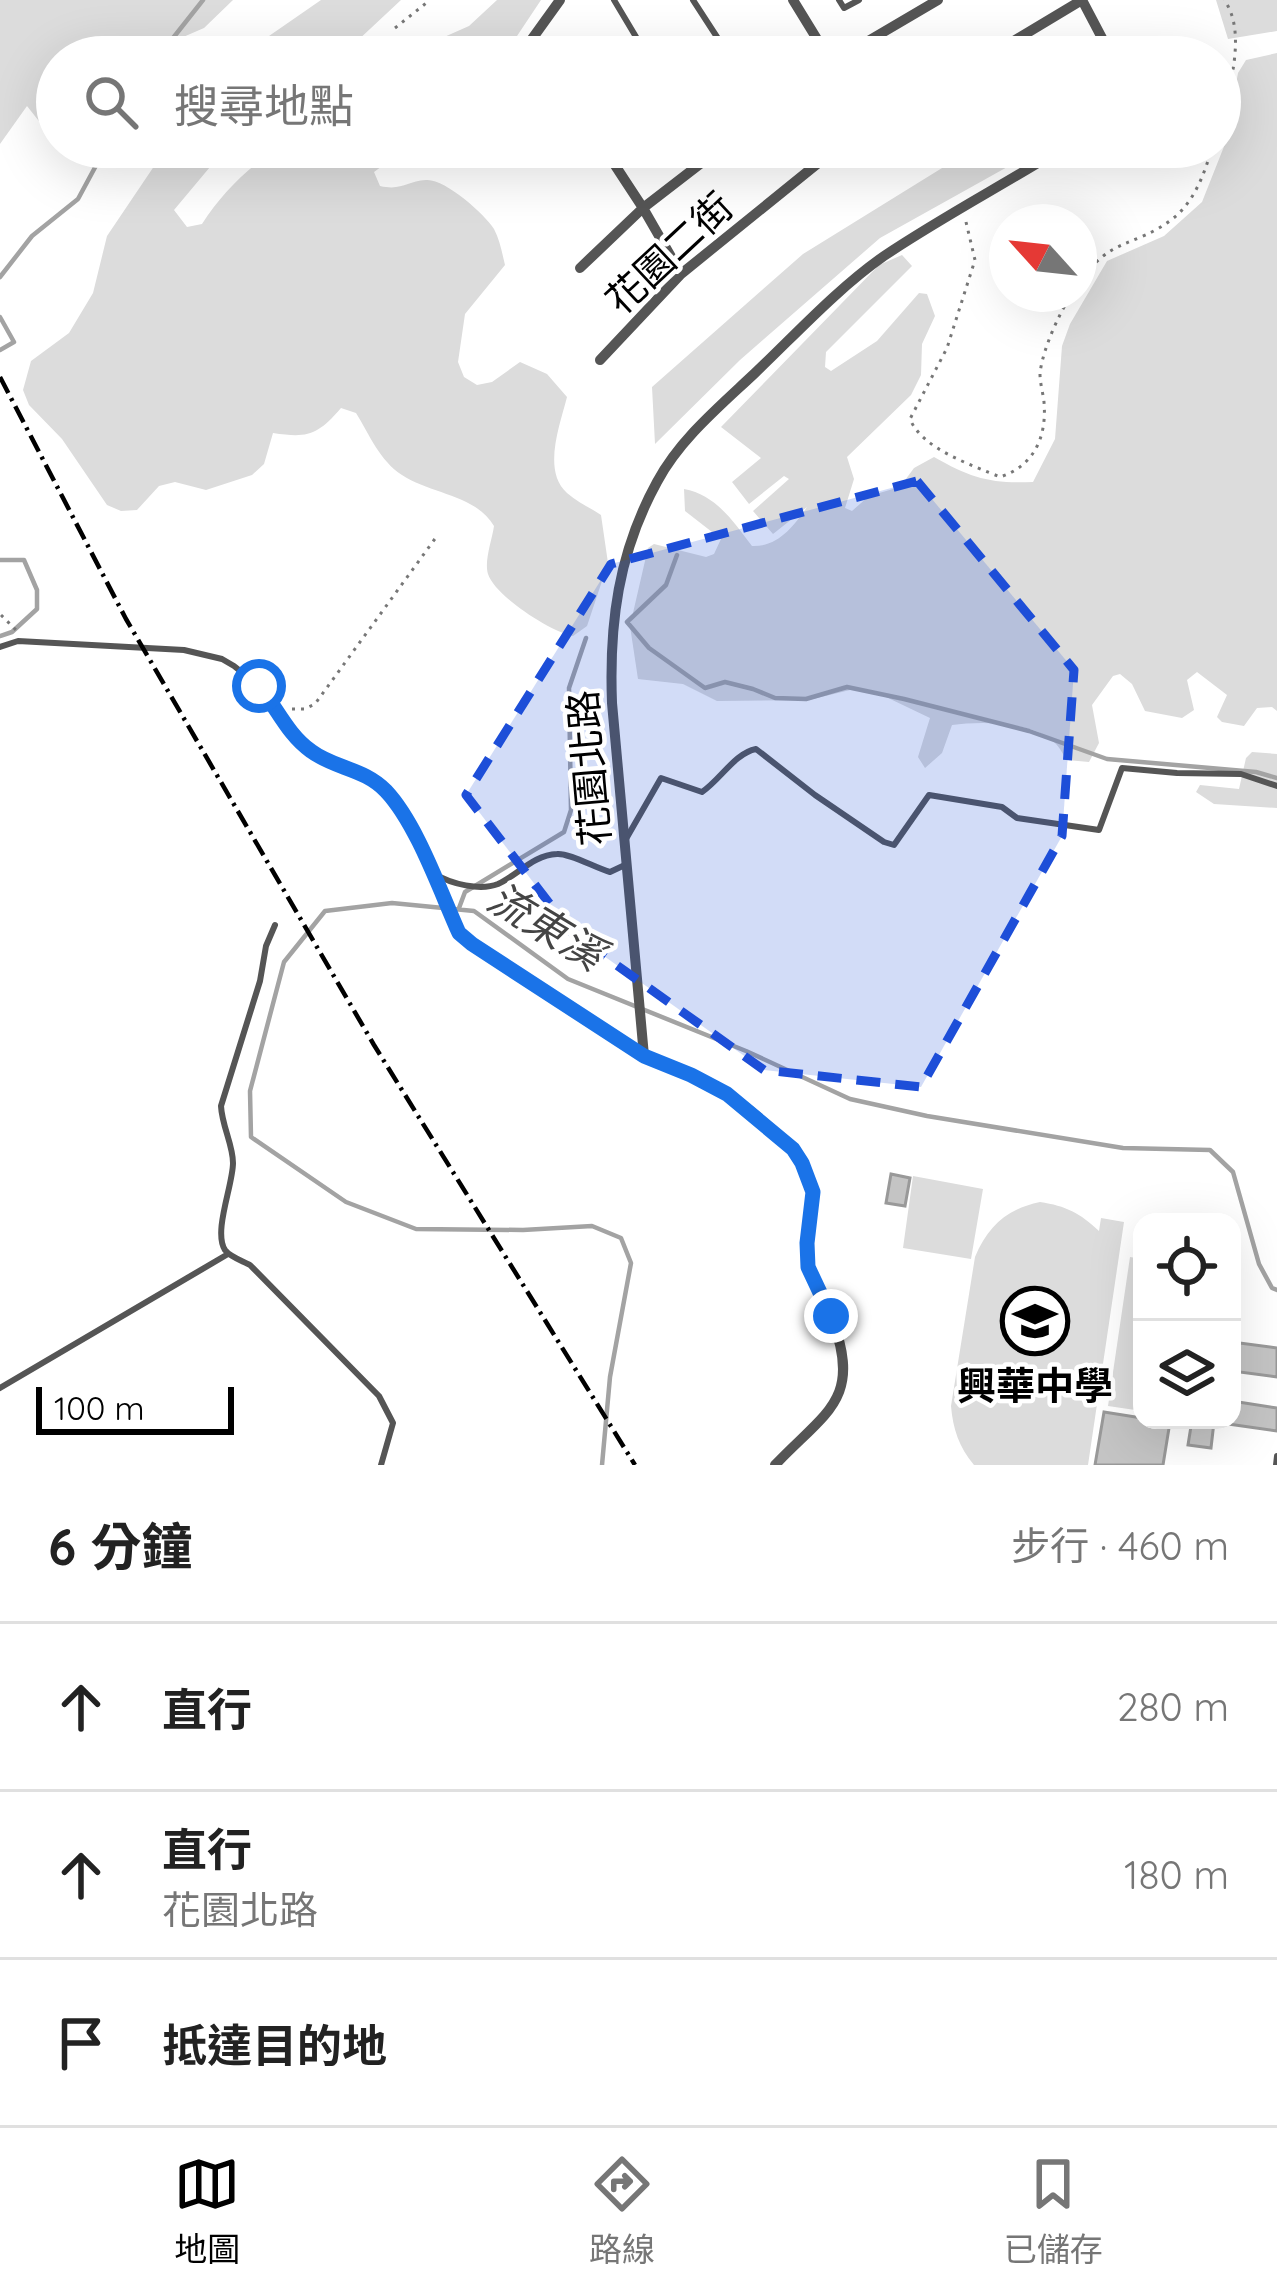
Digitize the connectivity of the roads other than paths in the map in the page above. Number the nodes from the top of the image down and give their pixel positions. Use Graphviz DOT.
graph roads {
  1 [pos="560,0"];
  2 [pos="614,0"];
  3 [pos="693,0"];
  4 [pos="793,0"];
  5 [pos="839,0"];
  6 [pos="859,0"];
  7 [pos="938,0"];
  8 [pos="1082,0"];
  9 [pos="535,36"];
  10 [pos="635,36"];
  11 [pos="716,36"];
  12 [pos="816,36"];
  13 [pos="877,36"];
  14 [pos="1023,36"];
  15 [pos="1101,36"];
  16 [pos="617,168"];
  17 [pos="695,168"];
  18 [pos="812,168"];
  19 [pos="1030,168"];
  20 [pos="643,208"];
  21 [pos="580,268"];
  22 [pos="681,274"];
  23 [pos="599,360"];
  24 [pos="0,647"];
  25 [pos="1277,786"];
  26 [pos="625,841"];
  27 [pos="628,864"];
  28 [pos="433,874"];
  29 [pos="275,925"];
  30 [pos="644,1055"];
  31 [pos="228,1254"];
  32 [pos="0,1388"];
  33 [pos="1277,1456"];
  34 [pos="381,1465"];
  35 [pos="775,1465"];
  36 [pos="1276,1465"];
  1 -- 9 [label="street"];
  2 -- 10 [label="lane"];
  3 -- 11 [label="lane"];
  4 -- 12 [label="street"];
  5 -- 6 [label="lane"];
  7 -- 13 [label="street"];
  8 -- 14 [label="street"];
  8 -- 15 [label="street"];
  16 -- 20 [label="street"];
  17 -- 20 [label="street"];
  18 -- 22 [label="street, 花園二街"];
  19 -- 26 [label="street, 花園北路"];
  20 -- 21 [label="street"];
  20 -- 22 [label="street"];
  22 -- 23 [label="street, 花園二街"];
  24 -- 28 [label="lane"];
  25 -- 26 [label="lane"];
  26 -- 27 [label="street, 花園北路"];
  27 -- 28 [label="lane"];
  27 -- 30 [label="street, 花園北路"];
  28 -- 30 [label="lane"];
  29 -- 31 [label="lane"];
  30 -- 35 [label="street"];
  31 -- 32 [label="lane"];
  31 -- 34 [label="lane"];
  33 -- 36 [label="lane"];
}
